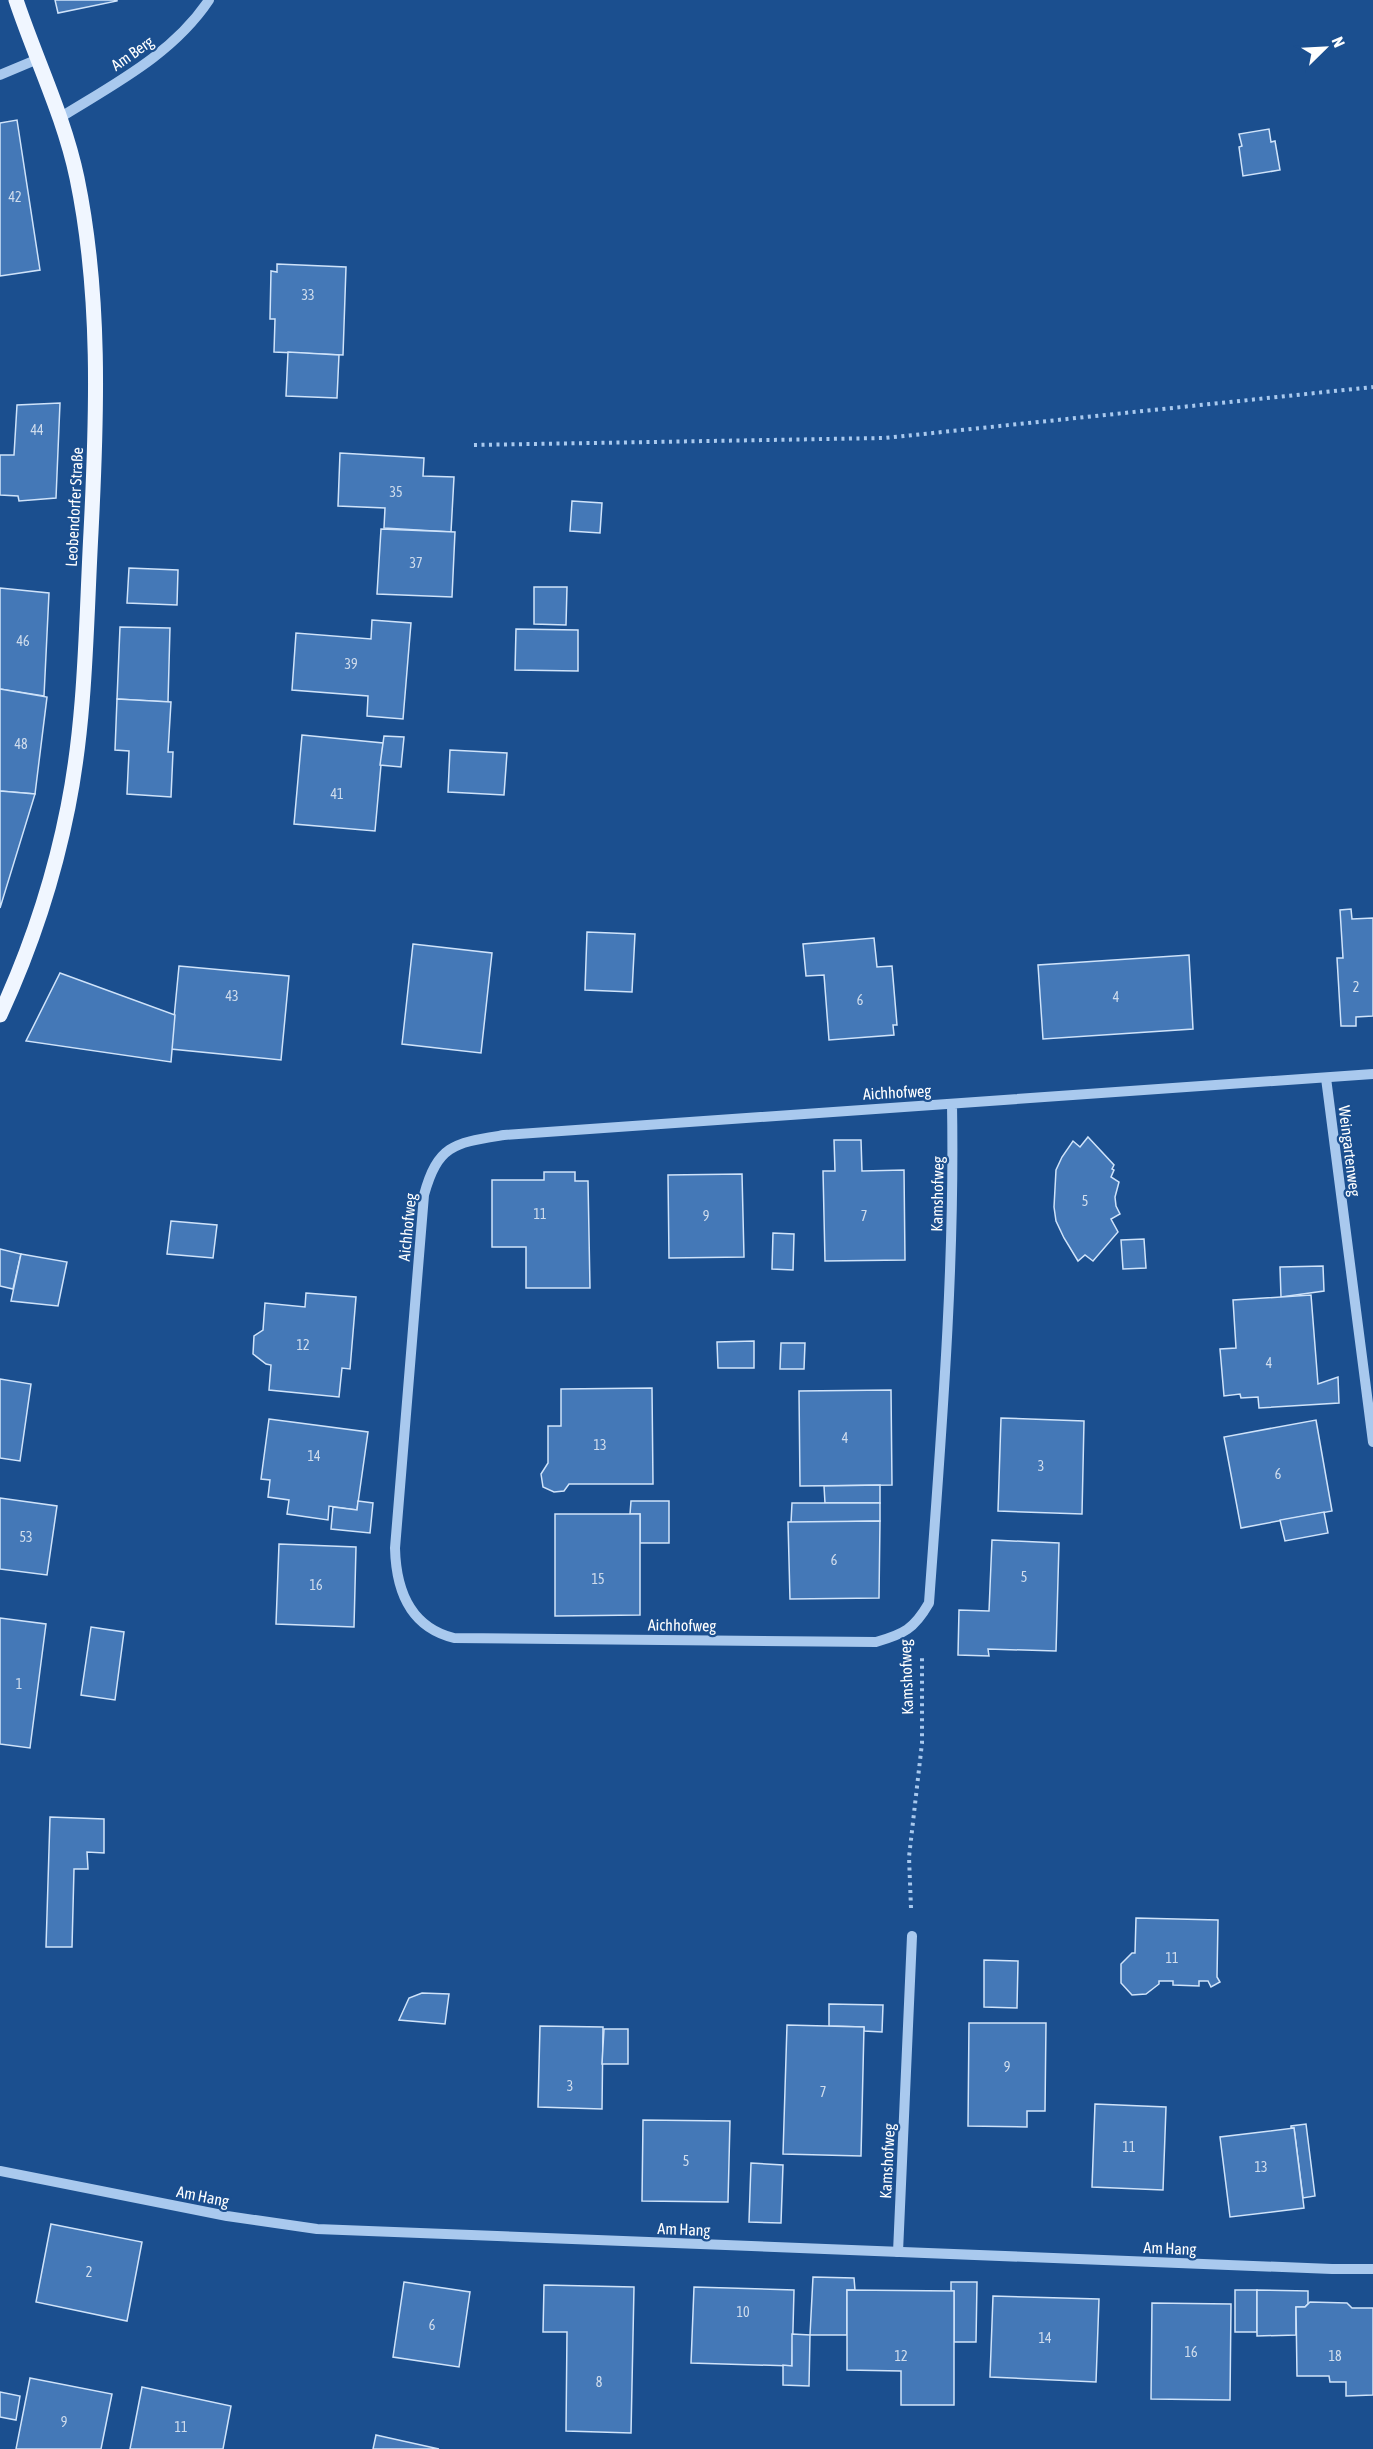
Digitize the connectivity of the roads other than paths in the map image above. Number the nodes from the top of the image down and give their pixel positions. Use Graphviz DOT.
graph roads {
  1 [pos="16,0"];
  2 [pos="209,0"];
  3 [pos="38,59"];
  4 [pos="0,75"];
  5 [pos="61,117"];
  6 [pos="0,1016"];
  7 [pos="1373,1074"];
  8 [pos="1326,1078"];
  9 [pos="952,1104"];
  10 [pos="1373,1442"];
  11 [pos="918,1622"];
  12 [pos="912,1936"];
  13 [pos="0,2171"];
  14 [pos="898,2252"];
  15 [pos="1373,2269"];
  1 -- 3 [label="main road, Leobendorfer Straße"];
  2 -- 5 [label="street, Am Berg"];
  3 -- 4 [label="street"];
  3 -- 5 [label="main road, Leobendorfer Straße"];
  5 -- 6 [label="main road, Leobendorfer Straße"];
  7 -- 8 [label="street, Aichhofweg"];
  8 -- 9 [label="street, Aichhofweg"];
  8 -- 10 [label="street, Weingartenweg"];
  9 -- 11 [label="street, Kamshofweg"];
  9 -- 11 [label="street, Aichhofweg"];
  12 -- 14 [label="street, Kamshofweg"];
  13 -- 14 [label="street, Am Hang"];
  14 -- 15 [label="street, Am Hang"];
}
